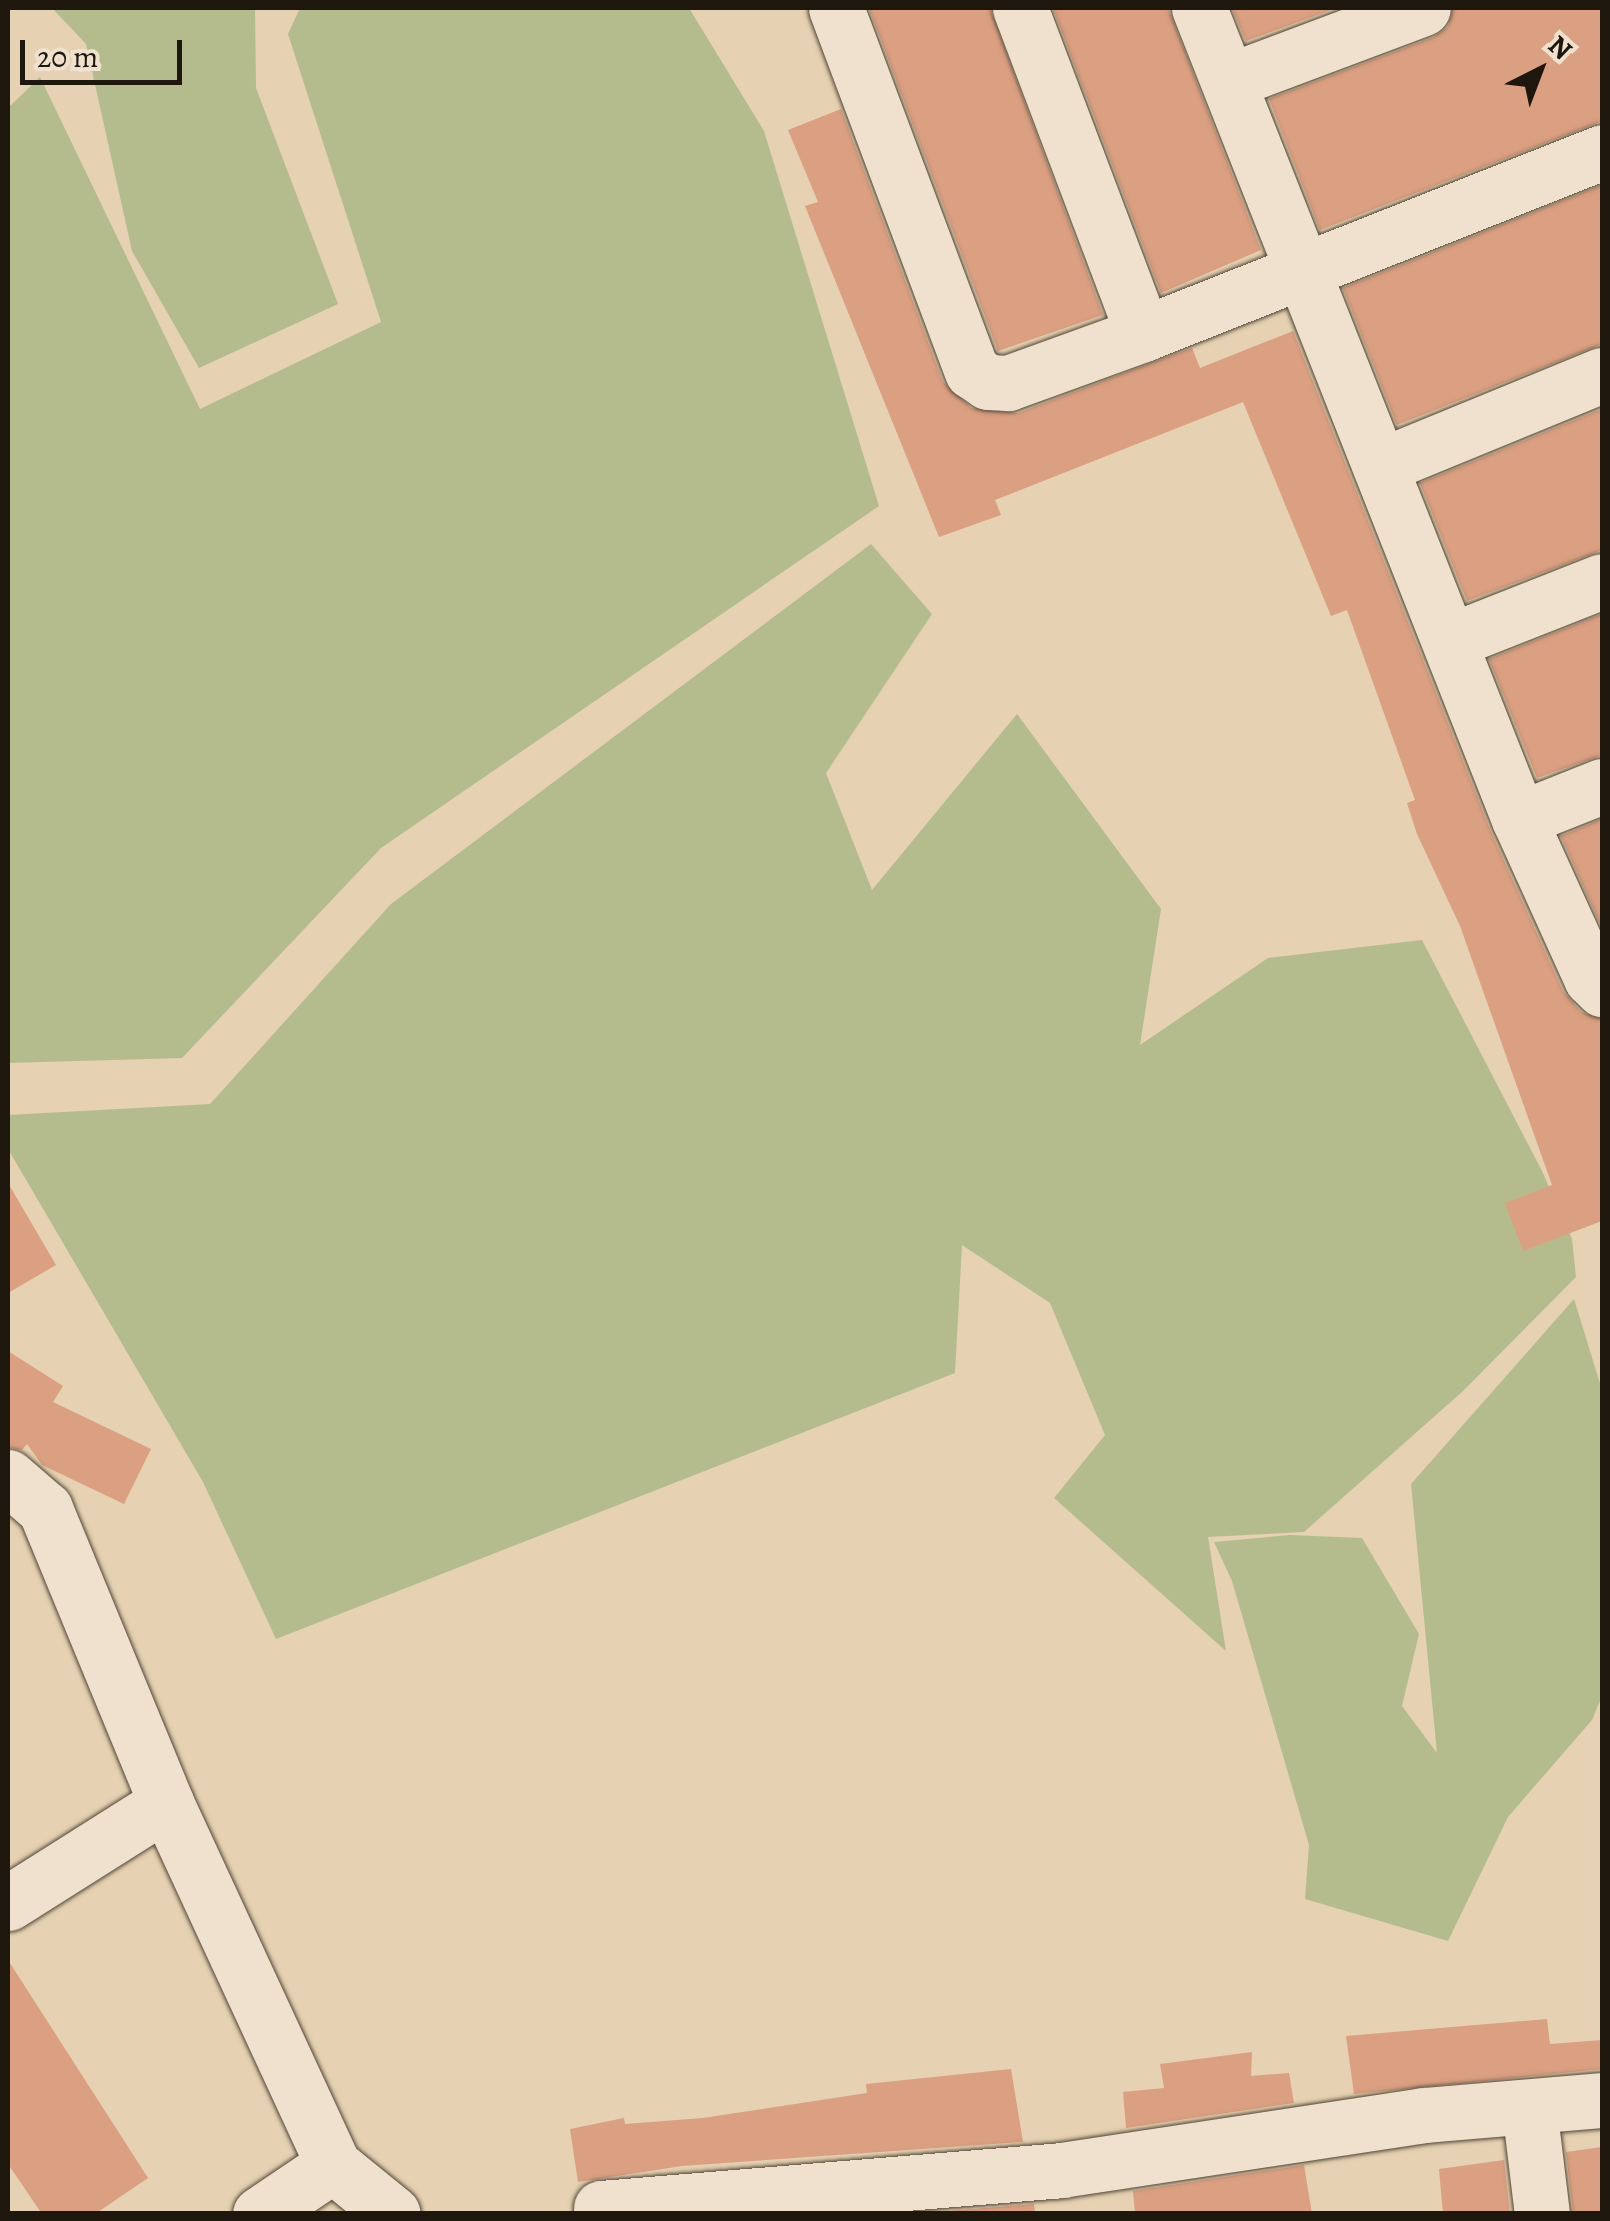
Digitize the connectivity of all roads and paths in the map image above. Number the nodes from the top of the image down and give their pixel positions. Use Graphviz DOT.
graph roads {
  1 [pos="836,8"];
  2 [pos="1020,8"];
  3 [pos="1199,8"];
  4 [pos="1423,8"];
  5 [pos="1229,81"];
  6 [pos="1602,152"];
  7 [pos="1304,271"];
  8 [pos="1143,334"];
  9 [pos="1602,375"];
  10 [pos="1380,466"];
  11 [pos="1602,581"];
  12 [pos="1450,641"];
  13 [pos="1602,786"];
  14 [pos="1519,819"];
  15 [pos="1602,989"];
  16 [pos="8,1477"];
  17 [pos="166,1802"];
  18 [pos="8,1902"];
  19 [pos="1602,2100"];
  20 [pos="1529,2107"];
  21 [pos="333,2165"];
  22 [pos="1062,2192"];
  23 [pos="602,2208"];
  24 [pos="260,2214"];
  25 [pos="393,2214"];
  26 [pos="1542,2214"];
  1 -- 8 [label="street"];
  2 -- 8 [label="street"];
  3 -- 5 [label="street"];
  4 -- 5 [label="street"];
  5 -- 7 [label="street"];
  6 -- 7 [label="street"];
  7 -- 8 [label="street"];
  7 -- 10 [label="street"];
  9 -- 10 [label="street"];
  10 -- 12 [label="street"];
  11 -- 12 [label="street"];
  12 -- 14 [label="street"];
  13 -- 14 [label="street"];
  14 -- 15 [label="street"];
  16 -- 17 [label="street"];
  17 -- 18 [label="street"];
  17 -- 21 [label="street"];
  19 -- 20 [label="street"];
  20 -- 22 [label="street"];
  20 -- 26 [label="street"];
  21 -- 24 [label="street"];
  21 -- 25 [label="street"];
  22 -- 23 [label="street"];
}
